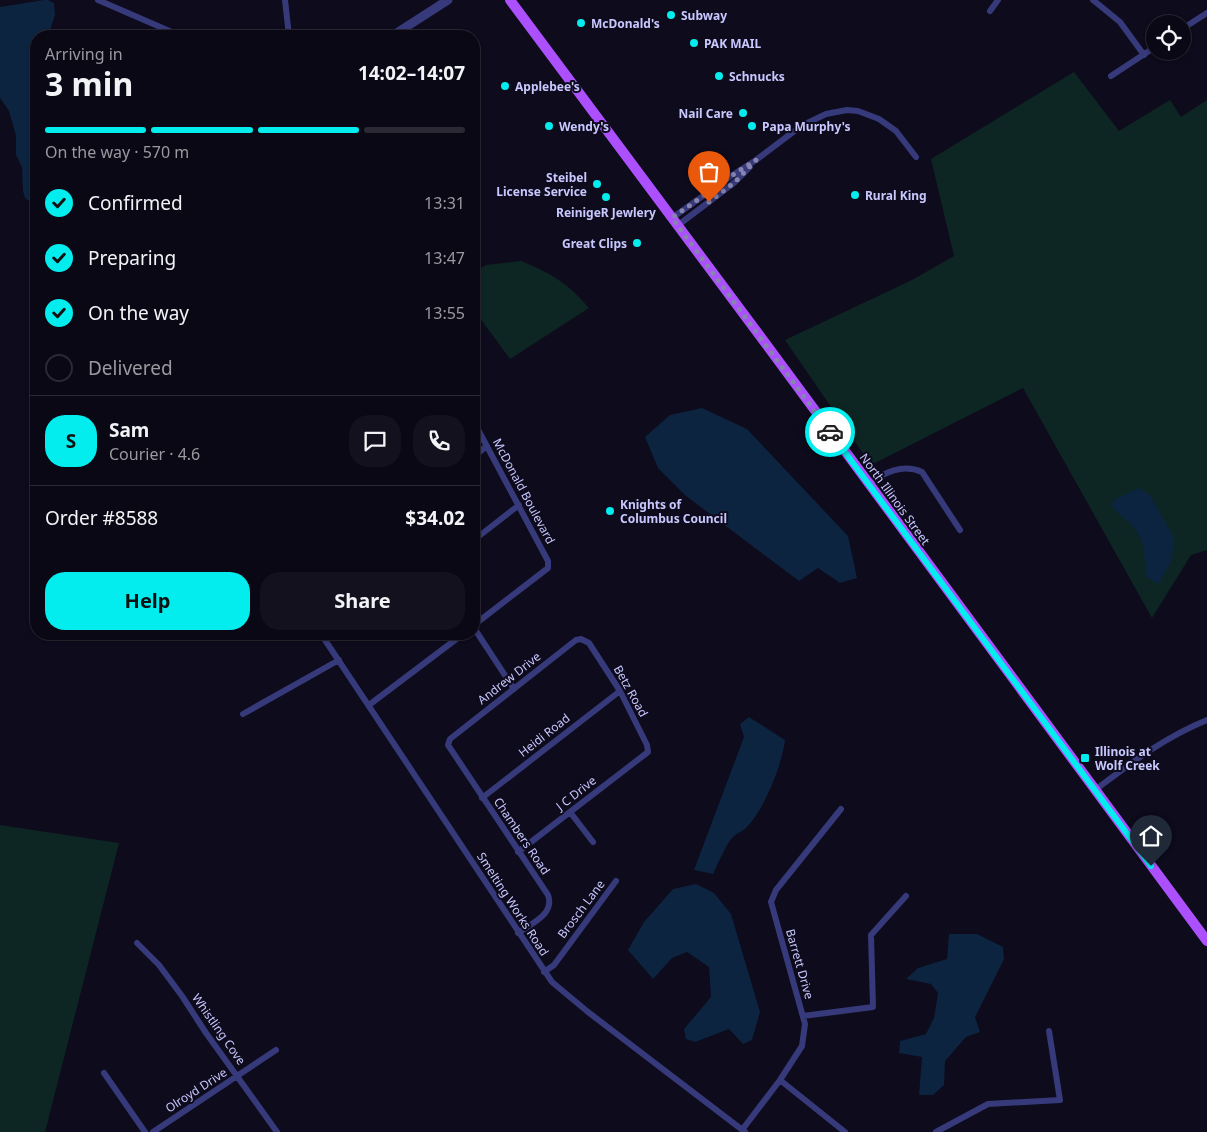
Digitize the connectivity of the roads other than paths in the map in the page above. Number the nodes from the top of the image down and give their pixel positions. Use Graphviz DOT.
graph roads {
  1 [pos="98,0"];
  2 [pos="285,0"];
  3 [pos="448,0"];
  4 [pos="510,0"];
  5 [pos="998,0"];
  6 [pos="1093,0"];
  7 [pos="990,10"];
  8 [pos="1207,13"];
  9 [pos="1191,23"];
  10 [pos="167,30"];
  11 [pos="288,30"];
  12 [pos="401,30"];
  13 [pos="1144,55"];
  14 [pos="1111,76"];
  15 [pos="916,157"];
  16 [pos="674,222"];
  17 [pos="480,433"];
  18 [pos="487,446"];
  19 [pos="480,451"];
  20 [pos="868,483"];
  21 [pos="519,505"];
  22 [pos="960,530"];
  23 [pos="480,535"];
  24 [pos="480,621"];
  25 [pos="480,635"];
  26 [pos="326,640"];
  27 [pos="455,640"];
  28 [pos="589,643"];
  29 [pos="339,660"];
  30 [pos="514,688"];
  31 [pos="620,691"];
  32 [pos="369,705"];
  33 [pos="243,714"];
  34 [pos="1207,720"];
  35 [pos="448,745"];
  36 [pos="648,752"];
  37 [pos="1095,790"];
  38 [pos="482,798"];
  39 [pos="841,809"];
  40 [pos="570,812"];
  41 [pos="593,842"];
  42 [pos="518,852"];
  43 [pos="616,881"];
  44 [pos="906,896"];
  45 [pos="518,933"];
  46 [pos="1207,942"];
  47 [pos="137,944"];
  48 [pos="544,972"];
  49 [pos="803,1016"];
  50 [pos="1049,1031"];
  51 [pos="276,1050"];
  52 [pos="104,1073"];
  53 [pos="238,1076"];
  54 [pos="780,1080"];
  55 [pos="744,1131"];
  56 [pos="145,1132"];
  57 [pos="153,1132"];
  58 [pos="277,1132"];
  59 [pos="845,1132"];
  60 [pos="936,1132"];
  1 -- 10 [label="street"];
  2 -- 11 [label="street"];
  3 -- 12 [label="street"];
  4 -- 16 [label="main road, North Illinois Street"];
  5 -- 7 [label="street"];
  6 -- 13 [label="street"];
  8 -- 9 [label="street"];
  13 -- 14 [label="street"];
  15 -- 16 [label="street"];
  16 -- 20 [label="main road, North Illinois Street"];
  17 -- 18 [label="street, McDonald Boulevard"];
  18 -- 19 [label="street"];
  18 -- 21 [label="street, McDonald Boulevard"];
  20 -- 22 [label="street"];
  20 -- 37 [label="main road, North Illinois Street"];
  21 -- 23 [label="street"];
  21 -- 24 [label="street, McDonald Boulevard"];
  25 -- 30 [label="street"];
  26 -- 29 [label="street, Smelting Works Road"];
  27 -- 32 [label="street"];
  28 -- 30 [label="street, Andrew Drive"];
  28 -- 31 [label="street, Betz Road"];
  29 -- 32 [label="street, Smelting Works Road"];
  29 -- 33 [label="street"];
  30 -- 35 [label="street, Andrew Drive"];
  31 -- 36 [label="street, Betz Road"];
  31 -- 38 [label="street, Heidi Road"];
  32 -- 45 [label="street, Smelting Works Road"];
  34 -- 37 [label="street"];
  35 -- 38 [label="street, Chambers Road"];
  36 -- 40 [label="street, J C Drive"];
  37 -- 46 [label="main road, North Illinois Street"];
  38 -- 42 [label="street, Chambers Road"];
  39 -- 49 [label="street, Barrett Drive"];
  40 -- 41 [label="street"];
  40 -- 42 [label="street, J C Drive"];
  42 -- 45 [label="street, Chambers Road"];
  43 -- 48 [label="street, Brosch Lane"];
  44 -- 49 [label="street"];
  45 -- 48 [label="street, Smelting Works Road"];
  47 -- 53 [label="street, Whistling Cove"];
  48 -- 55 [label="street, Smelting Works Road"];
  49 -- 54 [label="street, Barrett Drive"];
  50 -- 60 [label="street"];
  51 -- 53 [label="street, Olroyd Drive"];
  52 -- 56 [label="street"];
  53 -- 57 [label="street, Olroyd Drive"];
  53 -- 58 [label="street, Whistling Cove"];
  54 -- 55 [label="street, Barrett Drive"];
  54 -- 59 [label="street"];
}
